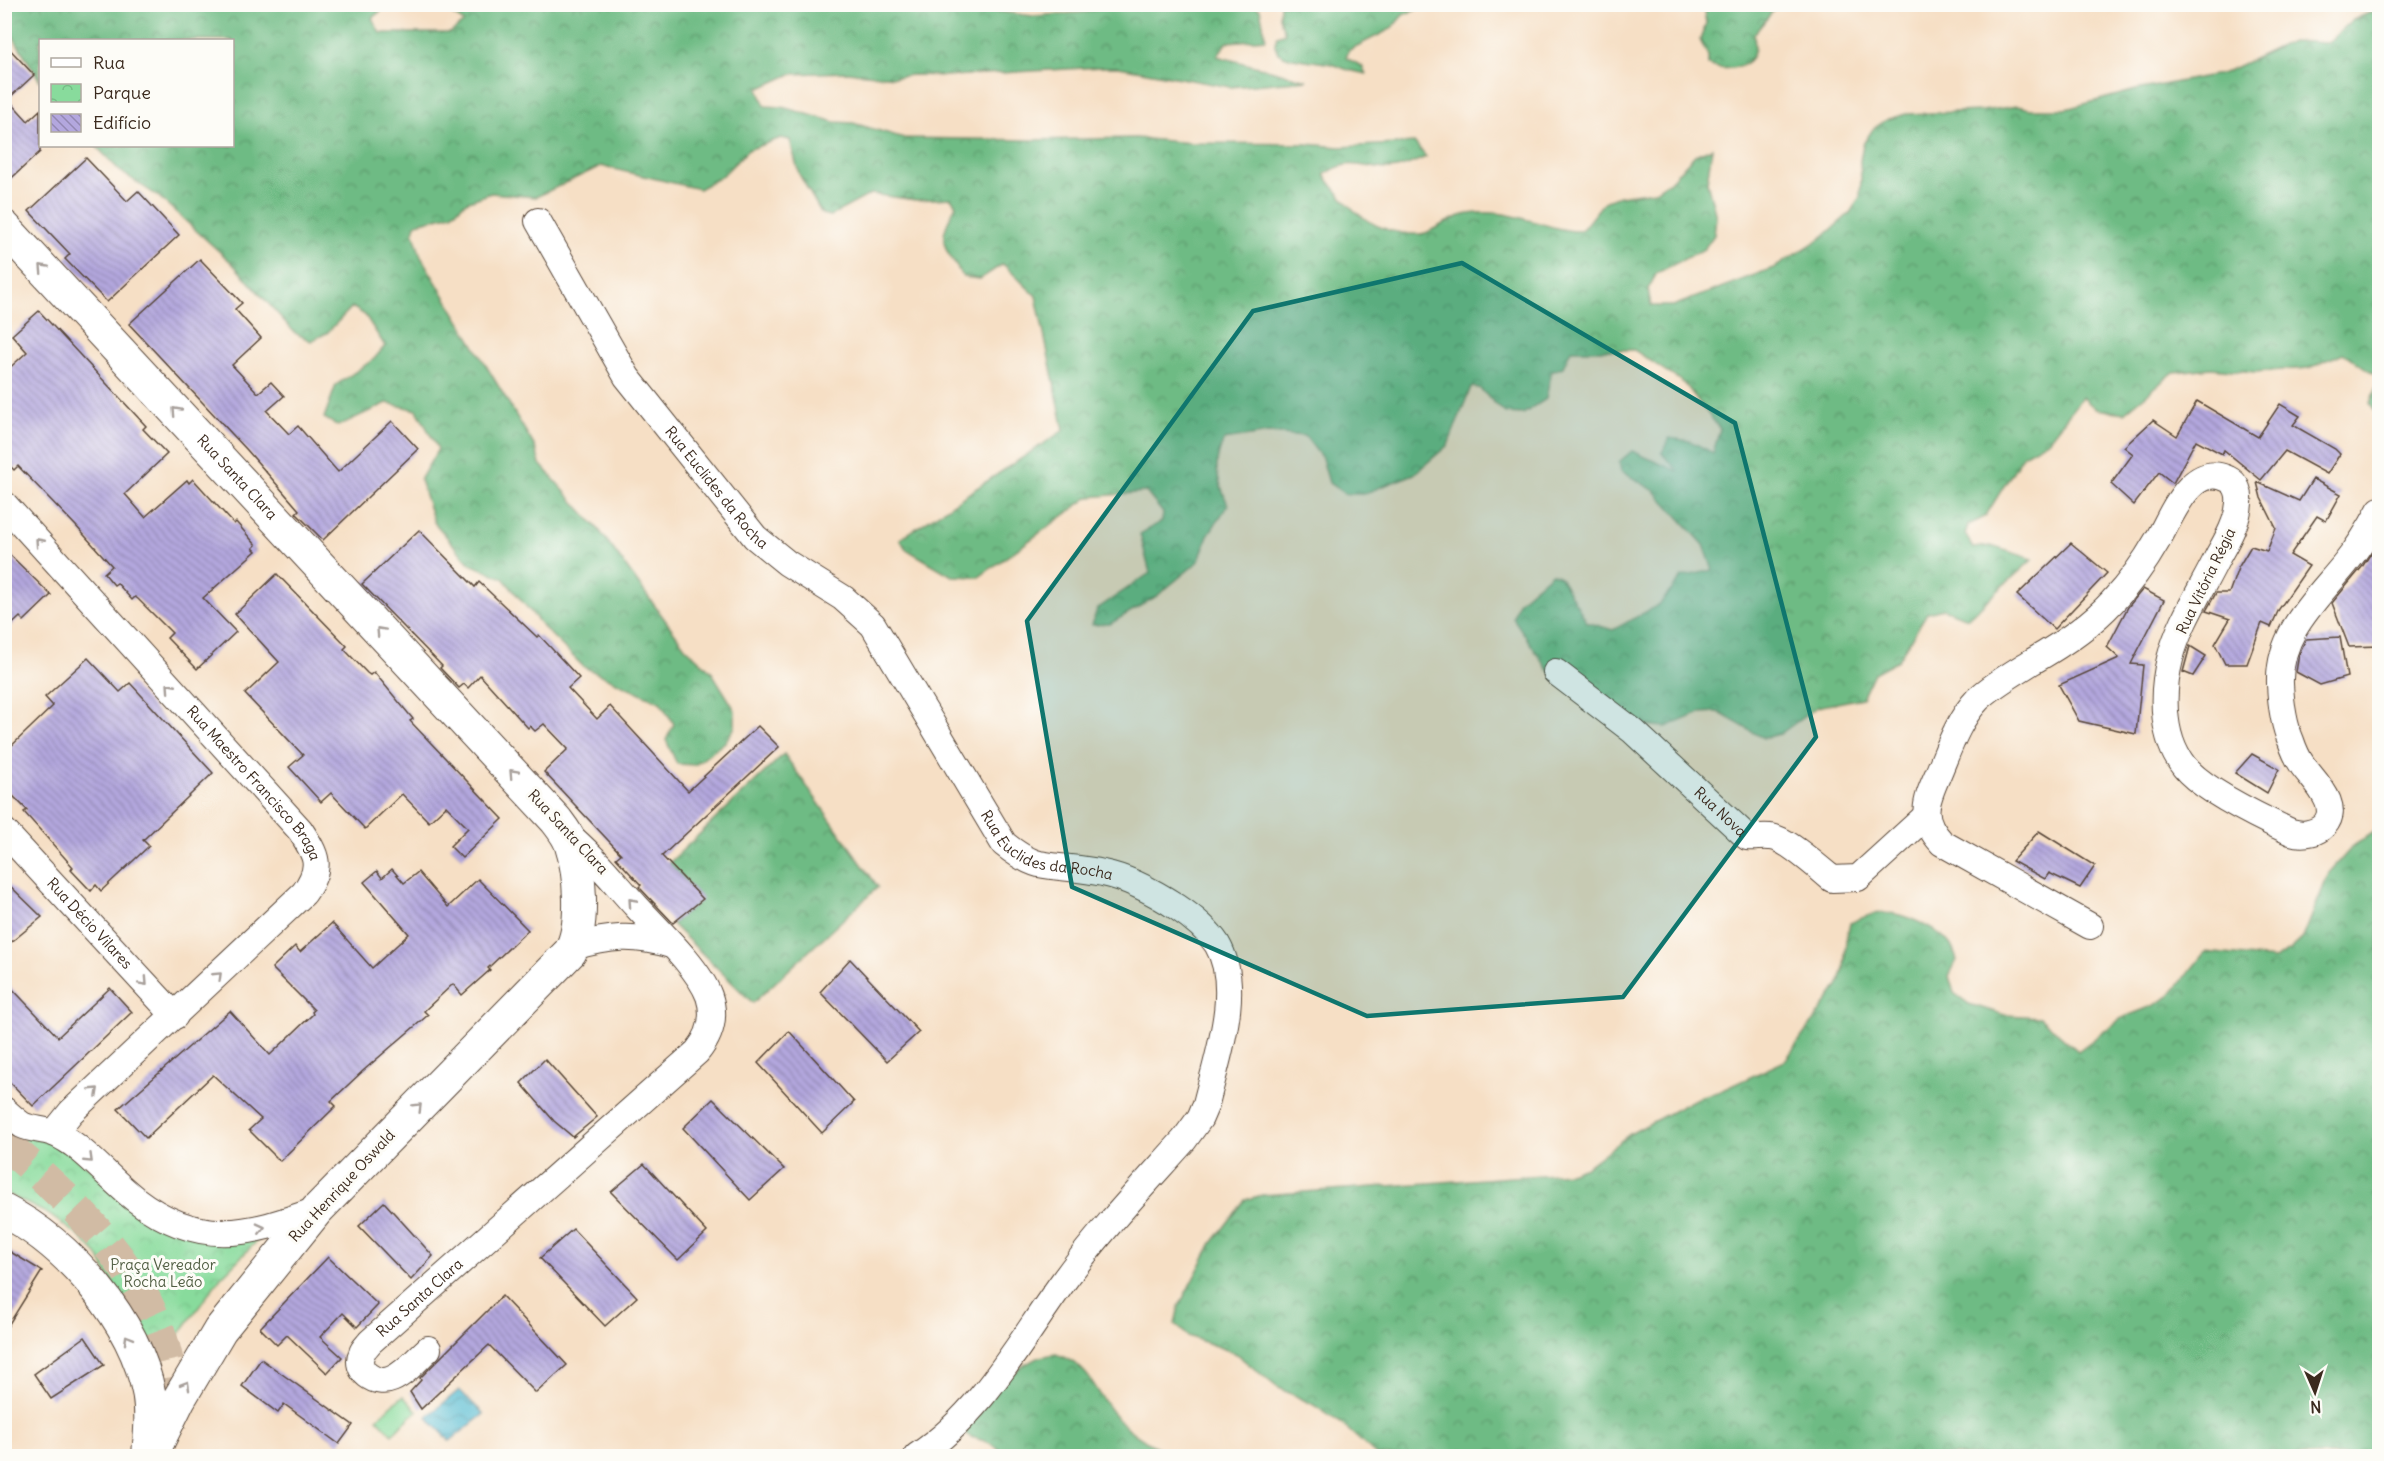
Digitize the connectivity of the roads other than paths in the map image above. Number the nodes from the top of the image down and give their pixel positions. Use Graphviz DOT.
graph roads {
  1 [pos="538,221"];
  2 [pos="4,227"];
  3 [pos="4,504"];
  4 [pos="2379,510"];
  5 [pos="1556,672"];
  6 [pos="1926,816"];
  7 [pos="4,831"];
  8 [pos="566,833"];
  9 [pos="2090,926"];
  10 [pos="671,945"];
  11 [pos="573,946"];
  12 [pos="175,1016"];
  13 [pos="4,1110"];
  14 [pos="54,1133"];
  15 [pos="317,1210"];
  16 [pos="4,1211"];
  17 [pos="428,1349"];
  18 [pos="149,1456"];
  19 [pos="917,1456"];
  1 -- 19 [label="street, Rua Euclides da Rocha"];
  8 -- 2 [label="main road, Rua Santa Clara, one-way"];
  12 -- 3 [label="street, Rua Maestro Francisco Braga, one-way"];
  4 -- 6 [label="street, Rua Vitória Régia"];
  5 -- 6 [label="street, Rua Nova"];
  6 -- 9 [label="street"];
  7 -- 12 [label="street, Rua Décio Vilares, one-way"];
  10 -- 8 [label="street, Rua Santa Clara, one-way"];
  8 -- 11 [label="main road, Rua Henrique Oswald"];
  10 -- 11 [label="street"];
  10 -- 17 [label="street, Rua Santa Clara"];
  15 -- 11 [label="main road, Rua Henrique Oswald, one-way"];
  14 -- 12 [label="street, Rua Maestro Francisco Braga, one-way"];
  13 -- 14 [label="street"];
  14 -- 15 [label="street, one-way"];
  18 -- 15 [label="main road, Rua Henrique Oswald, one-way"];
  18 -- 16 [label="main road, one-way"];
}
